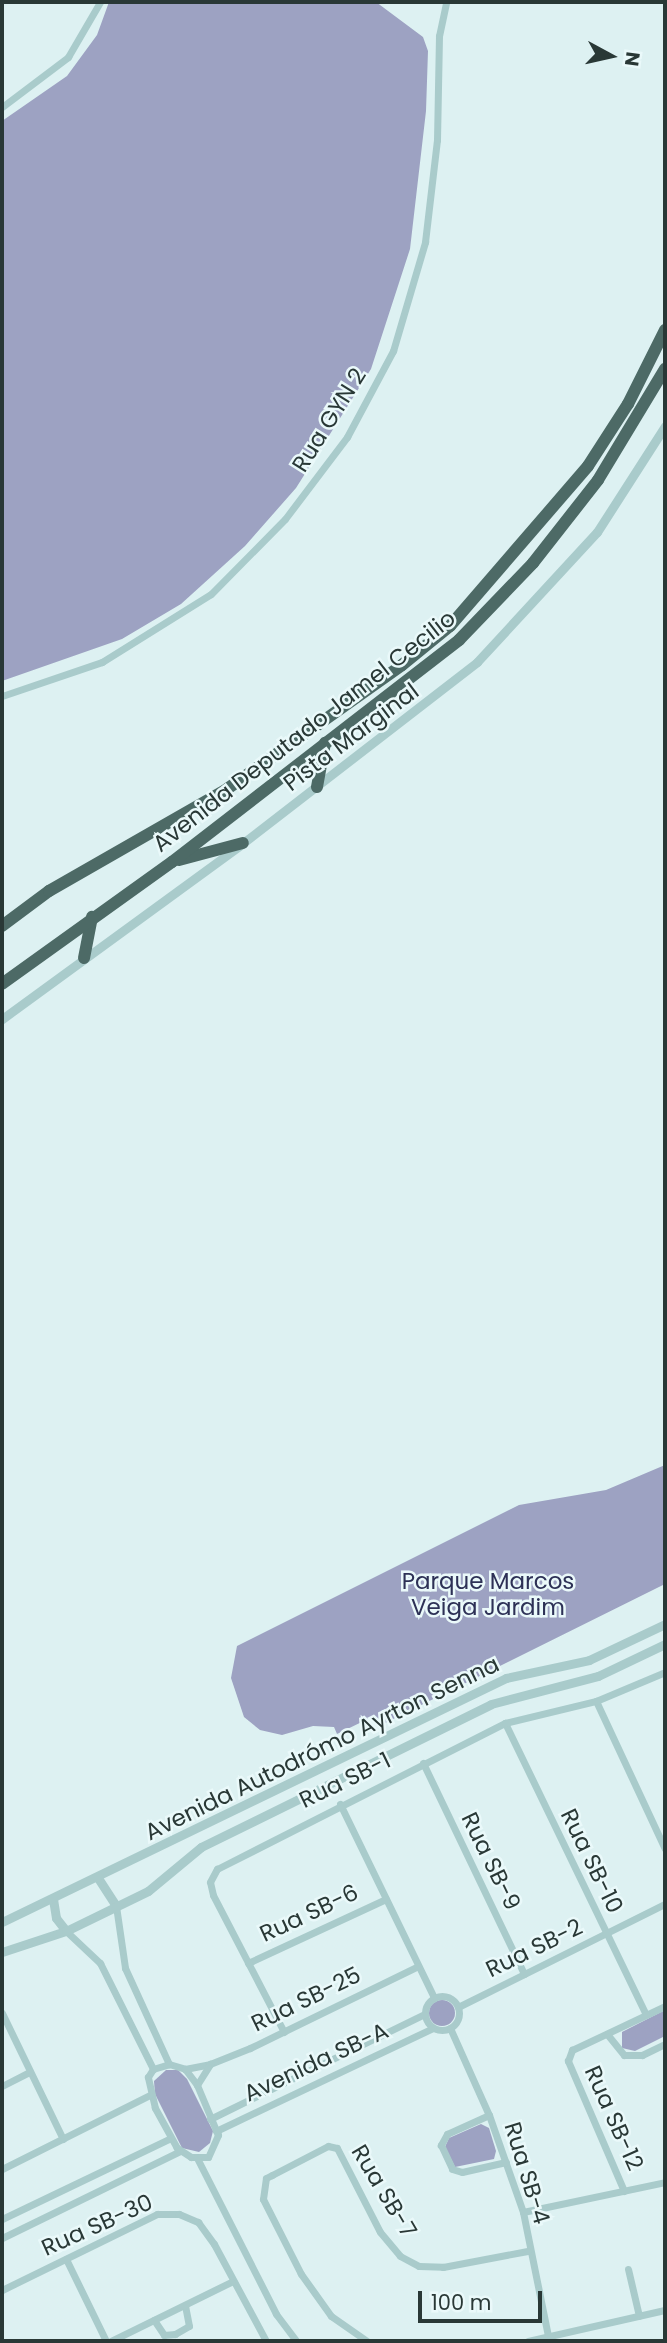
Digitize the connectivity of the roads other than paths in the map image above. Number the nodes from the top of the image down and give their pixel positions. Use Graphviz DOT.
graph roads {
  1 [pos="100,2"];
  2 [pos="446,2"];
  3 [pos="2,107"];
  4 [pos="665,330"];
  5 [pos="665,369"];
  6 [pos="665,426"];
  7 [pos="2,696"];
  8 [pos="324,743"];
  9 [pos="317,787"];
  10 [pos="243,843"];
  11 [pos="172,862"];
  12 [pos="92,917"];
  13 [pos="2,926"];
  14 [pos="84,958"];
  15 [pos="2,984"];
  16 [pos="2,1019"];
  17 [pos="665,1624"];
  18 [pos="665,1643"];
  19 [pos="665,1672"];
  20 [pos="596,1701"];
  21 [pos="505,1723"];
  22 [pos="423,1763"];
  23 [pos="340,1804"];
  24 [pos="665,1849"];
  25 [pos="98,1878"];
  26 [pos="52,1899"];
  27 [pos="386,1899"];
  28 [pos="665,1905"];
  29 [pos="116,1906"];
  30 [pos="2,1922"];
  31 [pos="66,1931"];
  32 [pos="606,1934"];
  33 [pos="2,1952"];
  34 [pos="248,1963"];
  35 [pos="418,1966"];
  36 [pos="524,1975"];
  37 [pos="434,1998"];
  38 [pos="665,2006"];
  39 [pos="458,2007"];
  40 [pos="2,2013"];
  41 [pos="425,2014"];
  42 [pos="646,2015"];
  43 [pos="433,2028"];
  44 [pos="450,2028"];
  45 [pos="284,2032"];
  46 [pos="607,2034"];
  47 [pos="665,2044"];
  48 [pos="169,2064"];
  49 [pos="210,2064"];
  50 [pos="185,2068"];
  51 [pos="153,2069"];
  52 [pos="308,2071"];
  53 [pos="30,2072"];
  54 [pos="314,2084"];
  55 [pos="197,2085"];
  56 [pos="2,2086"];
  57 [pos="150,2095"];
  58 [pos="489,2115"];
  59 [pos="211,2119"];
  60 [pos="216,2131"];
  61 [pos="172,2138"];
  62 [pos="63,2139"];
  63 [pos="180,2151"];
  64 [pos="197,2158"];
  65 [pos="506,2162"];
  66 [pos="2,2169"];
  67 [pos="665,2182"];
  68 [pos="79,2183"];
  69 [pos="624,2191"];
  70 [pos="85,2198"];
  71 [pos="523,2212"];
  72 [pos="2,2219"];
  73 [pos="2,2238"];
  74 [pos="528,2250"];
  75 [pos="66,2259"];
  76 [pos="628,2269"];
  77 [pos="231,2282"];
  78 [pos="2,2290"];
  79 [pos="185,2305"];
  80 [pos="665,2310"];
  81 [pos="639,2316"];
  82 [pos="154,2320"];
  83 [pos="548,2336"];
  84 [pos="106,2341"];
  85 [pos="111,2341"];
  86 [pos="266,2341"];
  87 [pos="296,2341"];
  88 [pos="367,2341"];
  89 [pos="528,2341"];
  1 -- 3 [label="street"];
  2 -- 7 [label="street, Rua GYN 2"];
  4 -- 13 [label="highway, Avenida Deputado Jamel Cecilio"];
  5 -- 8 [label="highway, Avenida Deputado Jamel Cecilio"];
  6 -- 9 [label="street, Pista Marginal"];
  8 -- 9 [label="highway"];
  8 -- 11 [label="highway, Avenida Deputado Jamel Cecilio"];
  9 -- 10 [label="street, Pista Marginal"];
  10 -- 11 [label="highway"];
  10 -- 14 [label="street, Pista Marginal"];
  11 -- 12 [label="highway, Avenida Deputado Jamel Cecilio"];
  12 -- 14 [label="highway"];
  12 -- 15 [label="highway, Avenida Deputado Jamel Cecilio"];
  14 -- 16 [label="street, Pista Marginal"];
  17 -- 25 [label="street, Avenida Autodrómo Ayrton Senna"];
  18 -- 29 [label="street, Avenida Autodrómo Ayrton Senna"];
  19 -- 20 [label="street, Rua SB-1"];
  20 -- 21 [label="street, Rua SB-1"];
  20 -- 24 [label="street"];
  21 -- 22 [label="street, Rua SB-1"];
  21 -- 32 [label="street, Rua SB-10"];
  22 -- 23 [label="street, Rua SB-1"];
  22 -- 36 [label="street, Rua SB-9"];
  23 -- 27 [label="street"];
  23 -- 34 [label="street, Rua SB-1"];
  25 -- 26 [label="street, Avenida Autodrómo Ayrton Senna"];
  25 -- 29 [label="street"];
  26 -- 30 [label="street, Avenida Autodrómo Ayrton Senna"];
  26 -- 31 [label="street"];
  27 -- 34 [label="street, Rua SB-6"];
  27 -- 35 [label="street"];
  28 -- 32 [label="street, Rua SB-2"];
  29 -- 31 [label="street, Avenida Autodrómo Ayrton Senna"];
  29 -- 48 [label="street"];
  31 -- 33 [label="street, Avenida Autodrómo Ayrton Senna"];
  31 -- 51 [label="street"];
  32 -- 36 [label="street, Rua SB-2"];
  32 -- 42 [label="street, Rua SB-10"];
  34 -- 45 [label="street, Rua SB-1"];
  35 -- 37 [label="street"];
  35 -- 45 [label="street, Rua SB-25"];
  36 -- 39 [label="street, Rua SB-2"];
  37 -- 39 [label="street"];
  37 -- 41 [label="street"];
  38 -- 42 [label="street"];
  39 -- 44 [label="street"];
  40 -- 53 [label="street"];
  41 -- 43 [label="street"];
  41 -- 52 [label="street, Avenida SB-A"];
  42 -- 46 [label="street"];
  43 -- 44 [label="street"];
  43 -- 54 [label="street, Avenida SB-A"];
  44 -- 58 [label="street, Rua SB-4"];
  45 -- 49 [label="street, Rua SB-25"];
  46 -- 47 [label="street"];
  46 -- 69 [label="street, Rua SB-12"];
  48 -- 50 [label="street"];
  48 -- 51 [label="street"];
  49 -- 50 [label="street, Rua SB-25"];
  49 -- 55 [label="street"];
  50 -- 55 [label="street"];
  51 -- 57 [label="street"];
  52 -- 54 [label="street"];
  52 -- 59 [label="street, Avenida SB-A"];
  53 -- 56 [label="street"];
  53 -- 62 [label="street"];
  54 -- 60 [label="street, Avenida SB-A"];
  55 -- 59 [label="street"];
  57 -- 61 [label="street"];
  57 -- 62 [label="street"];
  58 -- 65 [label="street, Rua SB-4"];
  58 -- 65 [label="street"];
  59 -- 60 [label="street"];
  60 -- 64 [label="street"];
  61 -- 63 [label="street"];
  61 -- 68 [label="street"];
  62 -- 66 [label="street"];
  63 -- 64 [label="street"];
  63 -- 70 [label="street"];
  64 -- 87 [label="street"];
  65 -- 71 [label="street, Rua SB-4"];
  67 -- 69 [label="street"];
  68 -- 70 [label="street"];
  68 -- 72 [label="street"];
  69 -- 71 [label="street"];
  70 -- 73 [label="street"];
  71 -- 74 [label="street, Rua SB-4"];
  74 -- 83 [label="street, Rua SB-4"];
  74 -- 88 [label="street, Rua SB-7"];
  75 -- 77 [label="street, Rua SB-30"];
  75 -- 78 [label="street, Rua SB-30"];
  75 -- 84 [label="street"];
  76 -- 81 [label="street"];
  77 -- 79 [label="street"];
  77 -- 86 [label="street, Rua SB-30"];
  79 -- 82 [label="street"];
  79 -- 82 [label="street"];
  80 -- 81 [label="street"];
  81 -- 83 [label="street"];
  82 -- 85 [label="street"];
  83 -- 89 [label="street"];
}
